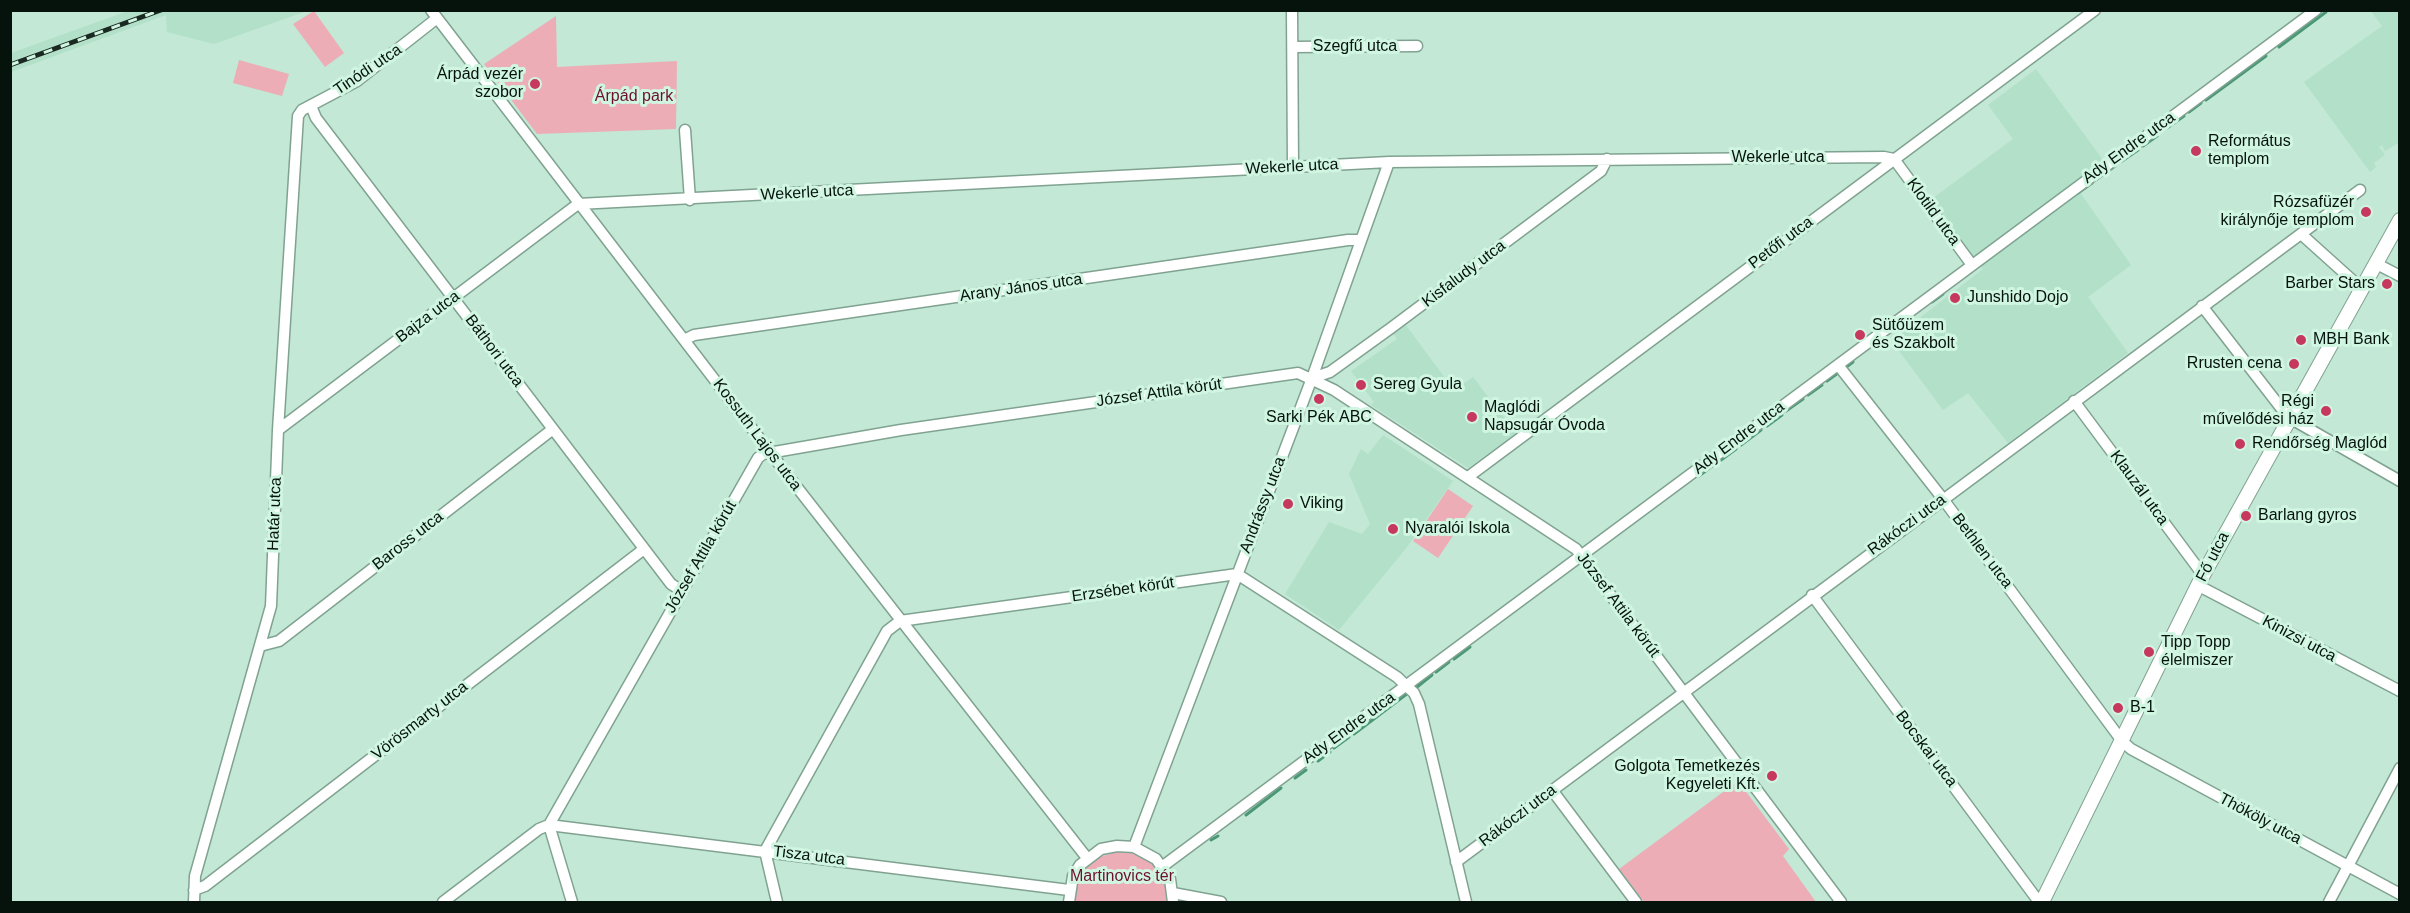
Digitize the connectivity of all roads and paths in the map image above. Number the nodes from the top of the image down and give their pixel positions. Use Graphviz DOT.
graph roads {
  1 [pos="1292,10"];
  2 [pos="2095,10"];
  3 [pos="2316,10"];
  4 [pos="433,14"];
  5 [pos="1417,46"];
  6 [pos="1293,47"];
  7 [pos="311,106"];
  8 [pos="298,116"];
  9 [pos="685,130"];
  10 [pos="1607,159"];
  11 [pos="1894,159"];
  12 [pos="1389,162"];
  13 [pos="1293,167"];
  14 [pos="2360,190"];
  15 [pos="690,200"];
  16 [pos="578,204"];
  17 [pos="2400,220"];
  18 [pos="2301,234"];
  19 [pos="1359,240"];
  20 [pos="2375,263"];
  21 [pos="1972,265"];
  22 [pos="2400,276"];
  23 [pos="2361,288"];
  24 [pos="453,297"];
  25 [pos="2202,306"];
  26 [pos="684,340"];
  27 [pos="1838,365"];
  28 [pos="1312,378"];
  29 [pos="2074,401"];
  30 [pos="2288,417"];
  31 [pos="553,429"];
  32 [pos="278,430"];
  33 [pos="769,451"];
  34 [pos="1468,477"];
  35 [pos="2400,481"];
  36 [pos="1943,499"];
  37 [pos="645,549"];
  38 [pos="1582,555"];
  39 [pos="1237,574"];
  40 [pos="2201,581"];
  41 [pos="682,591"];
  42 [pos="1812,595"];
  43 [pos="900,621"];
  44 [pos="260,646"];
  45 [pos="1408,685"];
  46 [pos="2400,691"];
  47 [pos="1683,692"];
  48 [pos="2122,741"];
  49 [pos="2400,768"];
  50 [pos="1552,790"];
  51 [pos="549,825"];
  52 [pos="1134,847"];
  53 [pos="765,851"];
  54 [pos="1087,858"];
  55 [pos="1456,862"];
  56 [pos="1163,866"];
  57 [pos="2348,867"];
  58 [pos="194,890"];
  59 [pos="1069,890"];
  60 [pos="2400,894"];
  61 [pos="1173,898"];
  62 [pos="194,903"];
  63 [pos="443,903"];
  64 [pos="572,903"];
  65 [pos="777,903"];
  66 [pos="1069,903"];
  67 [pos="1221,903"];
  68 [pos="1466,903"];
  69 [pos="1636,903"];
  70 [pos="1840,903"];
  71 [pos="2041,903"];
  72 [pos="2329,903"];
  1 -- 6 [label="street, Szegfű utca"];
  2 -- 11 [label="street, Petőfi utca"];
  3 -- 21 [label="street, Ady Endre utca"];
  4 -- 7 [label="street, Tinódi utca"];
  4 -- 16 [label="street, Kossuth Lajos utca"];
  5 -- 6 [label="street, Szegfű utca"];
  6 -- 13 [label="street, Szegfű utca"];
  7 -- 8 [label="street, Tinódi utca"];
  7 -- 24 [label="street, Báthori utca"];
  8 -- 32 [label="street, Határ utca"];
  9 -- 15 [label="street"];
  10 -- 11 [label="street, Wekerle utca"];
  10 -- 12 [label="street, Wekerle utca"];
  10 -- 28 [label="street, Kisfaludy utca"];
  11 -- 21 [label="street, Klotild utca"];
  11 -- 34 [label="street, Petőfi utca"];
  12 -- 13 [label="street, Wekerle utca"];
  12 -- 19 [label="street, Andrássy utca"];
  13 -- 15 [label="street, Wekerle utca"];
  14 -- 18 [label="street, Rákóczi utca"];
  15 -- 16 [label="street, Wekerle utca"];
  16 -- 24 [label="street, Bajza utca"];
  16 -- 26 [label="street, Kossuth Lajos utca"];
  17 -- 20 [label="main road, Fő utca"];
  18 -- 23 [label="street"];
  18 -- 25 [label="street, Rákóczi utca"];
  19 -- 26 [label="street, Arany János utca"];
  19 -- 28 [label="street, Andrássy utca"];
  20 -- 22 [label="street"];
  20 -- 23 [label="main road, Fő utca"];
  21 -- 27 [label="street, Ady Endre utca"];
  23 -- 30 [label="main road, Fő utca"];
  24 -- 31 [label="street, Báthori utca"];
  24 -- 32 [label="street, Bajza utca"];
  25 -- 29 [label="street, Rákóczi utca"];
  25 -- 30 [label="street"];
  26 -- 33 [label="street, Kossuth Lajos utca"];
  27 -- 36 [label="street, Bethlen utca"];
  27 -- 38 [label="street, Ady Endre utca"];
  28 -- 33 [label="street, József Attila körút"];
  28 -- 34 [label="street, József Attila körút"];
  28 -- 39 [label="street, Andrássy utca"];
  29 -- 36 [label="street, Rákóczi utca"];
  29 -- 40 [label="street, Klauzál utca"];
  30 -- 35 [label="street"];
  30 -- 40 [label="main road, Fő utca"];
  31 -- 37 [label="street, Báthori utca"];
  31 -- 44 [label="street, Baross utca"];
  32 -- 44 [label="street, Határ utca"];
  33 -- 41 [label="street, József Attila körút"];
  33 -- 43 [label="street, Kossuth Lajos utca"];
  34 -- 38 [label="street, József Attila körút"];
  36 -- 42 [label="street, Rákóczi utca"];
  36 -- 48 [label="street, Bethlen utca"];
  37 -- 41 [label="street, Báthori utca"];
  37 -- 58 [label="street, Vörösmarty utca"];
  38 -- 45 [label="street, Ady Endre utca"];
  38 -- 47 [label="street, József Attila körút"];
  39 -- 43 [label="street, Erzsébet körút"];
  39 -- 45 [label="street"];
  39 -- 52 [label="street, Andrássy utca"];
  40 -- 46 [label="street, Kinizsi utca"];
  40 -- 48 [label="main road, Fő utca"];
  41 -- 51 [label="street, József Attila körút"];
  42 -- 47 [label="street, Rákóczi utca"];
  42 -- 71 [label="street, Bocskai utca"];
  43 -- 53 [label="street"];
  43 -- 54 [label="street, Kossuth Lajos utca"];
  44 -- 58 [label="street, Határ utca"];
  45 -- 55 [label="street"];
  45 -- 56 [label="street, Ady Endre utca"];
  47 -- 50 [label="street, Rákóczi utca"];
  47 -- 70 [label="street, József Attila körút"];
  48 -- 57 [label="street, Thököly utca"];
  48 -- 71 [label="main road, Fő utca"];
  49 -- 57 [label="street"];
  50 -- 55 [label="street, Rákóczi utca"];
  50 -- 69 [label="street"];
  51 -- 53 [label="street, Tisza utca"];
  51 -- 63 [label="street"];
  51 -- 64 [label="street"];
  52 -- 54 [label="street"];
  52 -- 56 [label="street"];
  53 -- 59 [label="street, Tisza utca"];
  53 -- 65 [label="street"];
  54 -- 59 [label="street"];
  55 -- 68 [label="street"];
  56 -- 61 [label="street"];
  57 -- 60 [label="street, Thököly utca"];
  57 -- 72 [label="street"];
  58 -- 62 [label="street, Határ utca"];
  59 -- 66 [label="street"];
  61 -- 67 [label="street"];
}
